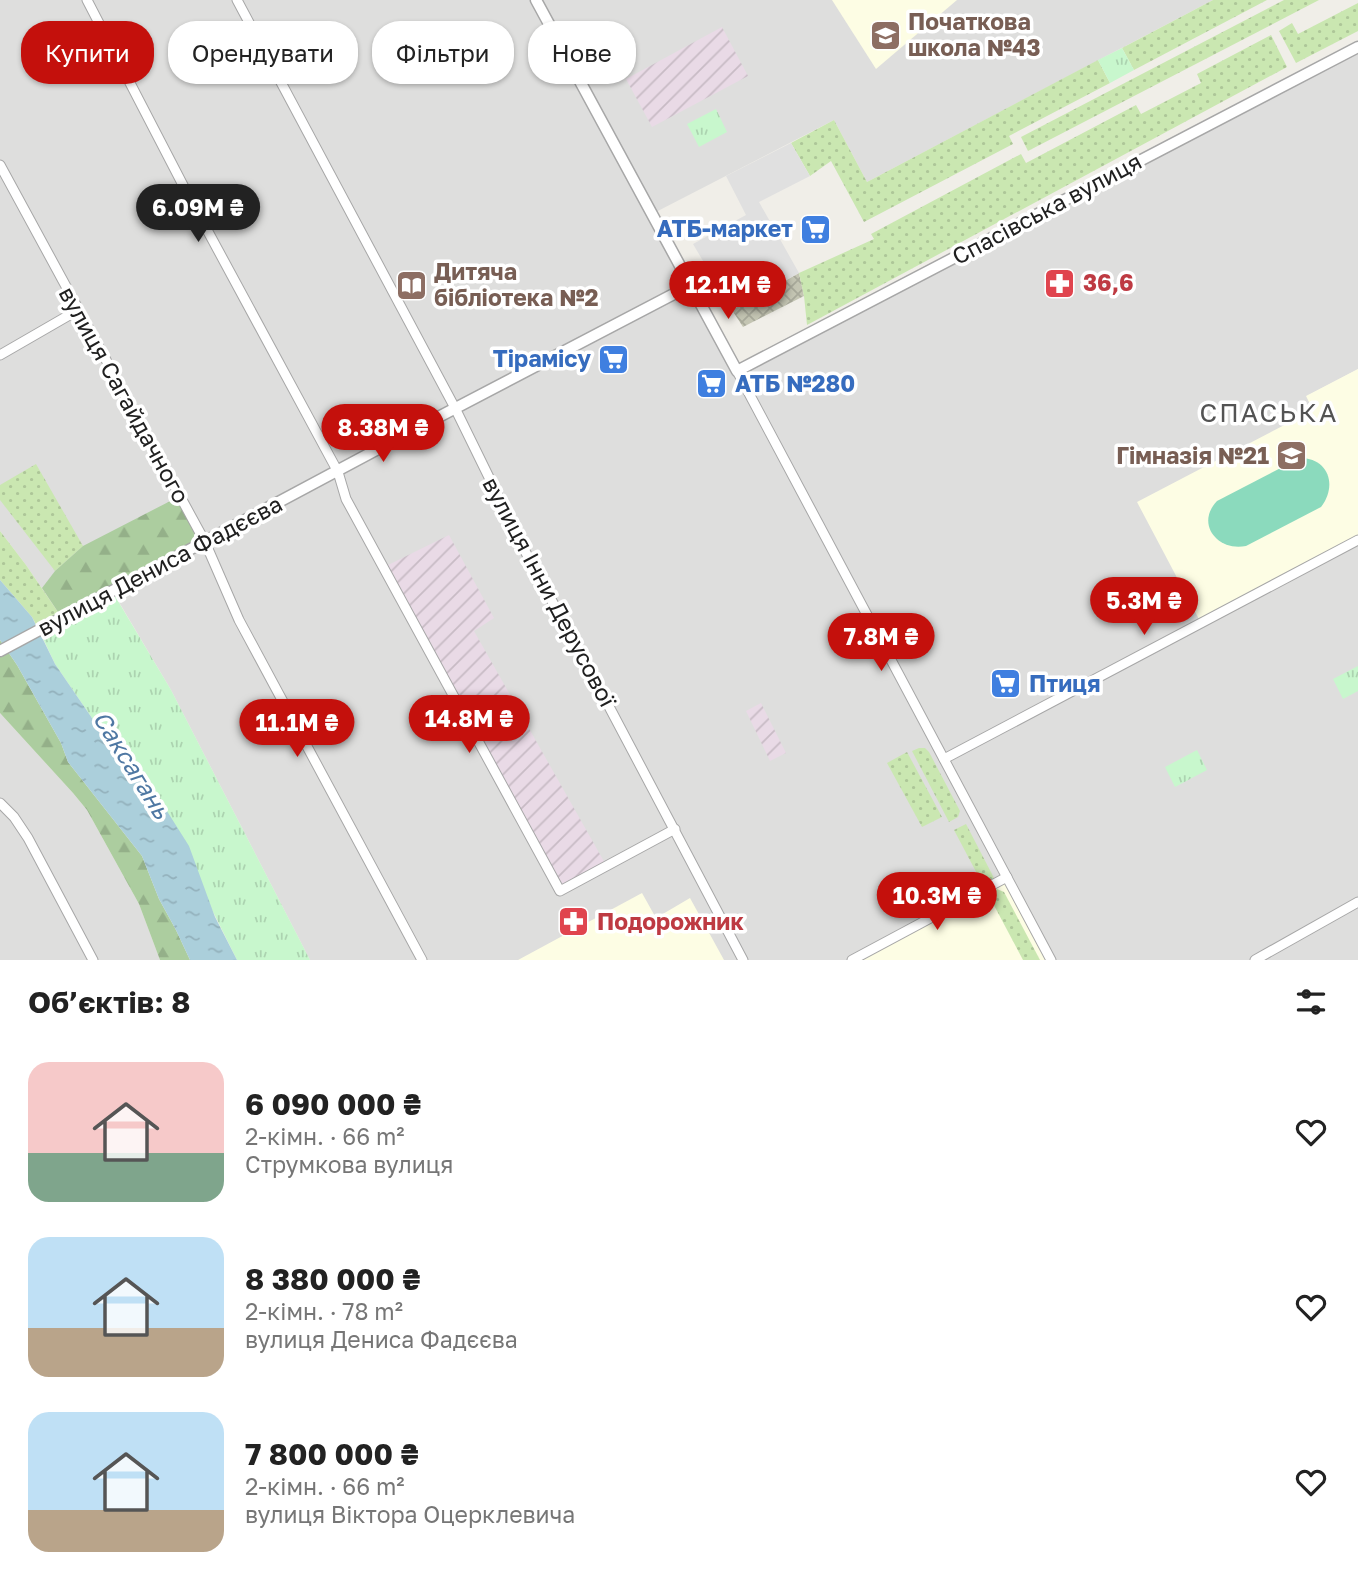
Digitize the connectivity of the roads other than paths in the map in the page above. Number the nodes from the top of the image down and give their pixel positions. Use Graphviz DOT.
graph roads {
  1 [pos="87,0"];
  2 [pos="237,0"];
  3 [pos="536,0"];
  4 [pos="1358,47"];
  5 [pos="0,165"];
  6 [pos="691,285"];
  7 [pos="78,310"];
  8 [pos="0,355"];
  9 [pos="737,371"];
  10 [pos="455,408"];
  11 [pos="338,471"];
  12 [pos="1358,540"];
  13 [pos="205,542"];
  14 [pos="0,651"];
  15 [pos="944,760"];
  16 [pos="0,803"];
  17 [pos="675,829"];
  18 [pos="1007,877"];
  19 [pos="1358,902"];
  20 [pos="93,960"];
  21 [pos="422,960"];
  22 [pos="743,960"];
  23 [pos="852,960"];
  24 [pos="1051,960"];
  25 [pos="1255,960"];
  1 -- 11 [label="street"];
  2 -- 10 [label="street, вулиця Інни Дерусової"];
  3 -- 6 [label="street"];
  4 -- 9 [label="street, Спасівська вулиця"];
  5 -- 7 [label="street, вулиця Сагайдачного"];
  6 -- 9 [label="street"];
  6 -- 10 [label="street, вулиця Дениса Фадєєва"];
  7 -- 8 [label="street"];
  7 -- 13 [label="street, вулиця Сагайдачного"];
  9 -- 15 [label="street"];
  10 -- 11 [label="street, вулиця Дениса Фадєєва"];
  10 -- 17 [label="street, вулиця Інни Дерусової"];
  11 -- 13 [label="street, вулиця Дениса Фадєєва"];
  11 -- 17 [label="street"];
  12 -- 15 [label="street"];
  13 -- 14 [label="street, вулиця Дениса Фадєєва"];
  13 -- 21 [label="street, вулиця Сагайдачного"];
  15 -- 18 [label="street"];
  16 -- 20 [label="street"];
  17 -- 22 [label="street, вулиця Інни Дерусової"];
  18 -- 23 [label="street"];
  18 -- 24 [label="street"];
  19 -- 25 [label="street"];
}
